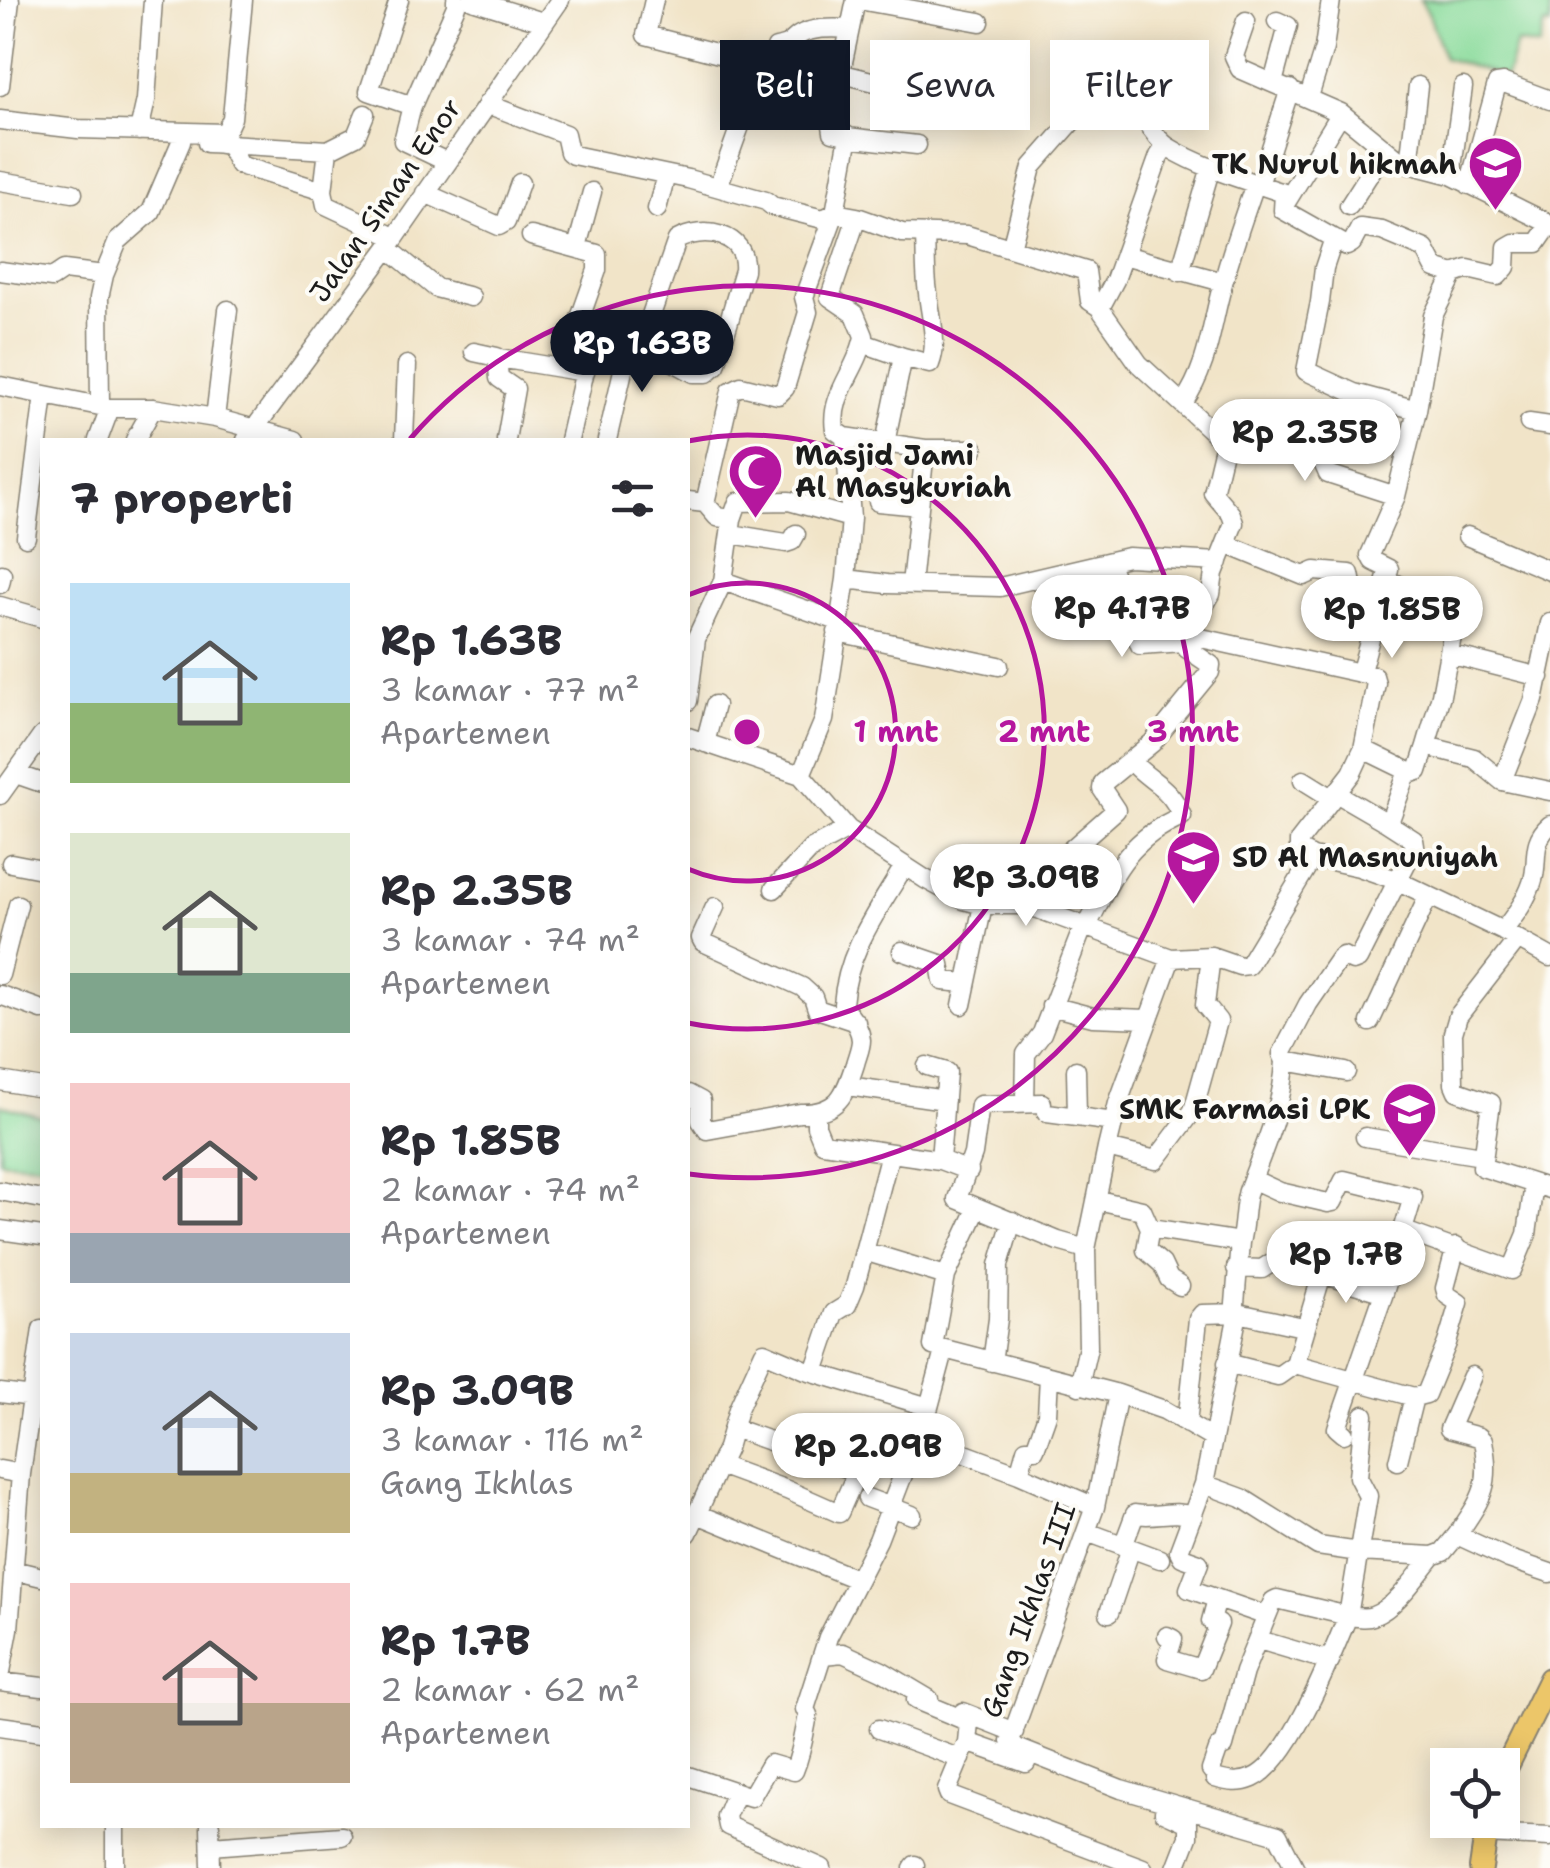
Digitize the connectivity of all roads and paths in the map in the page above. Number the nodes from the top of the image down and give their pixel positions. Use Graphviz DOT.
graph roads {
  1 [pos="10,0"];
  2 [pos="153,0"];
  3 [pos="242,0"];
  4 [pos="399,0"];
  5 [pos="456,0"];
  6 [pos="472,0"];
  7 [pos="560,0"];
  8 [pos="654,0"];
  9 [pos="858,0"];
  10 [pos="1331,0"];
  11 [pos="1277,21"];
  12 [pos="543,22"];
  13 [pos="980,22"];
  14 [pos="1246,22"];
  15 [pos="850,29"];
  16 [pos="796,40"];
  17 [pos="848,40"];
  18 [pos="720,54"];
  19 [pos="0,86"];
  20 [pos="1281,86"];
  21 [pos="1418,86"];
  22 [pos="1463,87"];
  23 [pos="1309,97"];
  24 [pos="1550,100"];
  25 [pos="487,104"];
  26 [pos="412,106"];
  27 [pos="1341,113"];
  28 [pos="366,114"];
  29 [pos="0,120"];
  30 [pos="78,129"];
  31 [pos="740,130"];
  32 [pos="833,130"];
  33 [pos="138,131"];
  34 [pos="847,137"];
  35 [pos="181,142"];
  36 [pos="226,144"];
  37 [pos="916,145"];
  38 [pos="1166,146"];
  39 [pos="328,150"];
  40 [pos="1384,151"];
  41 [pos="447,162"];
  42 [pos="1409,164"];
  43 [pos="1210,167"];
  44 [pos="666,175"];
  45 [pos="1451,175"];
  46 [pos="0,181"];
  47 [pos="520,183"];
  48 [pos="1257,184"];
  49 [pos="1469,185"];
  50 [pos="718,187"];
  51 [pos="323,191"];
  52 [pos="592,192"];
  53 [pos="73,193"];
  54 [pos="425,193"];
  55 [pos="1284,204"];
  56 [pos="1349,206"];
  57 [pos="656,209"];
  58 [pos="835,214"];
  59 [pos="857,217"];
  60 [pos="1548,221"];
  61 [pos="531,236"];
  62 [pos="925,236"];
  63 [pos="1334,238"];
  64 [pos="391,242"];
  65 [pos="577,247"];
  66 [pos="1011,248"];
  67 [pos="1124,255"];
  68 [pos="0,271"];
  69 [pos="1180,272"];
  70 [pos="1454,274"];
  71 [pos="104,275"];
  72 [pos="1223,282"];
  73 [pos="471,297"];
  74 [pos="1097,305"];
  75 [pos="228,310"];
  76 [pos="636,342"];
  77 [pos="863,343"];
  78 [pos="474,352"];
  79 [pos="499,358"];
  80 [pos="903,358"];
  81 [pos="407,365"];
  82 [pos="0,386"];
  83 [pos="44,395"];
  84 [pos="1183,403"];
  85 [pos="105,407"];
  86 [pos="153,408"];
  87 [pos="1417,410"];
  88 [pos="1254,412"];
  89 [pos="215,418"];
  90 [pos="1530,423"];
  91 [pos="1550,426"];
  92 [pos="250,435"];
  93 [pos="844,437"];
  94 [pos="98,438"];
  95 [pos="136,438"];
  96 [pos="277,438"];
  97 [pos="404,438"];
  98 [pos="506,438"];
  99 [pos="569,438"];
  100 [pos="609,438"];
  101 [pos="885,443"];
  102 [pos="925,450"];
  103 [pos="974,450"];
  104 [pos="1396,496"];
  105 [pos="696,502"];
  106 [pos="919,506"];
  107 [pos="861,511"];
  108 [pos="731,526"];
  109 [pos="796,534"];
  110 [pos="1467,536"];
  111 [pos="26,537"];
  112 [pos="1223,553"];
  113 [pos="1110,563"];
  114 [pos="1550,571"];
  115 [pos="846,579"];
  116 [pos="722,582"];
  117 [pos="910,586"];
  118 [pos="1383,587"];
  119 [pos="1,609"];
  120 [pos="40,613"];
  121 [pos="1550,622"];
  122 [pos="838,626"];
  123 [pos="1187,638"];
  124 [pos="1449,654"];
  125 [pos="999,666"];
  126 [pos="1361,671"];
  127 [pos="1540,677"];
  128 [pos="690,686"];
  129 [pos="714,705"];
  130 [pos="40,739"];
  131 [pos="696,740"];
  132 [pos="1426,746"];
  133 [pos="1363,750"];
  134 [pos="1132,761"];
  135 [pos="1408,771"];
  136 [pos="16,774"];
  137 [pos="802,775"];
  138 [pos="1304,780"];
  139 [pos="1502,781"];
  140 [pos="40,782"];
  141 [pos="1550,791"];
  142 [pos="1334,795"];
  143 [pos="0,796"];
  144 [pos="1386,822"];
  145 [pos="1550,824"];
  146 [pos="845,825"];
  147 [pos="1313,857"];
  148 [pos="11,863"];
  149 [pos="904,866"];
  150 [pos="40,869"];
  151 [pos="1396,880"];
  152 [pos="774,889"];
  153 [pos="1428,897"];
  154 [pos="983,904"];
  155 [pos="1027,904"];
  156 [pos="18,905"];
  157 [pos="715,908"];
  158 [pos="1084,927"];
  159 [pos="1511,935"];
  160 [pos="902,951"];
  161 [pos="1211,956"];
  162 [pos="1550,957"];
  163 [pos="1171,958"];
  164 [pos="0,975"];
  165 [pos="965,982"];
  166 [pos="0,995"];
  167 [pos="962,1005"];
  168 [pos="1051,1006"];
  169 [pos="40,1009"];
  170 [pos="1147,1019"];
  171 [pos="856,1022"];
  172 [pos="1370,1022"];
  173 [pos="1285,1062"];
  174 [pos="926,1066"];
  175 [pos="1076,1070"];
  176 [pos="1346,1072"];
  177 [pos="0,1080"];
  178 [pos="848,1086"];
  179 [pos="40,1088"];
  180 [pos="690,1095"];
  181 [pos="945,1100"];
  182 [pos="1038,1107"];
  183 [pos="816,1114"];
  184 [pos="1076,1115"];
  185 [pos="1114,1122"];
  186 [pos="1365,1138"];
  187 [pos="1107,1148"];
  188 [pos="890,1153"];
  189 [pos="1482,1156"];
  190 [pos="940,1160"];
  191 [pos="969,1171"];
  192 [pos="1254,1180"];
  193 [pos="1542,1187"];
  194 [pos="0,1191"];
  195 [pos="40,1199"];
  196 [pos="1098,1200"];
  197 [pos="977,1209"];
  198 [pos="1012,1222"];
  199 [pos="1150,1228"];
  200 [pos="0,1230"];
  201 [pos="1402,1230"];
  202 [pos="40,1236"];
  203 [pos="1240,1242"];
  204 [pos="1456,1247"];
  205 [pos="1086,1249"];
  206 [pos="864,1251"];
  207 [pos="1236,1268"];
  208 [pos="1322,1274"];
  209 [pos="946,1276"];
  210 [pos="1180,1286"];
  211 [pos="1384,1293"];
  212 [pos="1236,1308"];
  213 [pos="1303,1327"];
  214 [pos="944,1351"];
  215 [pos="992,1362"];
  216 [pos="1227,1363"];
  217 [pos="1295,1364"];
  218 [pos="40,1366"];
  219 [pos="1038,1368"];
  220 [pos="814,1372"];
  221 [pos="1472,1376"];
  222 [pos="1352,1378"];
  223 [pos="1079,1386"];
  224 [pos="0,1393"];
  225 [pos="1118,1394"];
  226 [pos="1414,1397"];
  227 [pos="38,1398"];
  228 [pos="929,1407"];
  229 [pos="1364,1415"];
  230 [pos="1186,1424"];
  231 [pos="732,1428"];
  232 [pos="1344,1434"];
  233 [pos="916,1436"];
  234 [pos="1212,1438"];
  235 [pos="34,1450"];
  236 [pos="1398,1461"];
  237 [pos="719,1466"];
  238 [pos="0,1470"];
  239 [pos="22,1474"];
  240 [pos="1020,1474"];
  241 [pos="1204,1484"];
  242 [pos="868,1498"];
  243 [pos="1095,1507"];
  244 [pos="890,1508"];
  245 [pos="697,1514"];
  246 [pos="912,1515"];
  247 [pos="1193,1516"];
  248 [pos="690,1530"];
  249 [pos="1087,1532"];
  250 [pos="1457,1535"];
  251 [pos="1128,1547"];
  252 [pos="1359,1552"];
  253 [pos="1432,1556"];
  254 [pos="1160,1559"];
  255 [pos="14,1570"];
  256 [pos="1550,1573"];
  257 [pos="40,1576"];
  258 [pos="856,1580"];
  259 [pos="1217,1599"];
  260 [pos="1110,1613"];
  261 [pos="1267,1616"];
  262 [pos="1348,1616"];
  263 [pos="1166,1636"];
  264 [pos="1259,1640"];
  265 [pos="823,1655"];
  266 [pos="1330,1660"];
  267 [pos="1550,1678"];
  268 [pos="0,1679"];
  269 [pos="40,1687"];
  270 [pos="916,1700"];
  271 [pos="0,1726"];
  272 [pos="878,1729"];
  273 [pos="40,1732"];
  274 [pos="1014,1732"];
  275 [pos="1516,1748"];
  276 [pos="964,1750"];
  277 [pos="690,1777"];
  278 [pos="1234,1784"];
  279 [pos="735,1792"];
  280 [pos="1225,1820"];
  281 [pos="115,1828"];
  282 [pos="210,1828"];
  283 [pos="1520,1832"];
  284 [pos="342,1836"];
  285 [pos="1550,1837"];
  286 [pos="1484,1838"];
  287 [pos="211,1846"];
  288 [pos="116,1868"];
  289 [pos="211,1868"];
  290 [pos="822,1868"];
  291 [pos="1143,1868"];
  292 [pos="1176,1868"];
  293 [pos="1294,1868"];
  294 [pos="1480,1868"];
  1 -- 19 [label="street"];
  2 -- 33 [label="street"];
  3 -- 33 [label="street"];
  4 -- 26 [label="street"];
  5 -- 26 [label="street"];
  6 -- 12 [label="street"];
  7 -- 12 [label="street, Jalan Siman Enor"];
  8 -- 18 [label="street"];
  9 -- 13 [label="street"];
  9 -- 15 [label="street"];
  10 -- 23 [label="street"];
  11 -- 20 [label="street"];
  12 -- 25 [label="street, Jalan Siman Enor"];
  14 -- 20 [label="street"];
  15 -- 16 [label="street"];
  15 -- 17 [label="street"];
  20 -- 23 [label="street"];
  20 -- 48 [label="street"];
  21 -- 42 [label="street"];
  22 -- 45 [label="street"];
  23 -- 27 [label="street"];
  24 -- 49 [label="street"];
  25 -- 41 [label="street, Jalan Siman Enor"];
  25 -- 44 [label="street"];
  26 -- 41 [label="street"];
  27 -- 40 [label="street"];
  27 -- 55 [label="street"];
  28 -- 39 [label="street"];
  29 -- 30 [label="street"];
  30 -- 33 [label="street"];
  30 -- 35 [label="street"];
  31 -- 50 [label="street"];
  32 -- 34 [label="street"];
  34 -- 37 [label="street"];
  34 -- 58 [label="street"];
  35 -- 36 [label="street"];
  35 -- 71 [label="street"];
  36 -- 39 [label="street"];
  36 -- 51 [label="street"];
  38 -- 43 [label="street"];
  38 -- 66 [label="street"];
  38 -- 67 [label="street"];
  39 -- 51 [label="street"];
  40 -- 42 [label="street"];
  40 -- 56 [label="street"];
  41 -- 54 [label="street, Jalan Siman Enor"];
  42 -- 45 [label="street"];
  43 -- 48 [label="street"];
  43 -- 69 [label="street"];
  44 -- 50 [label="street"];
  44 -- 57 [label="street"];
  45 -- 49 [label="street"];
  46 -- 53 [label="street"];
  47 -- 54 [label="street"];
  48 -- 55 [label="street"];
  48 -- 72 [label="street"];
  49 -- 60 [label="street"];
  50 -- 58 [label="street"];
  51 -- 64 [label="street"];
  52 -- 65 [label="street"];
  54 -- 64 [label="street, Jalan Siman Enor"];
  55 -- 63 [label="street"];
  58 -- 59 [label="street"];
  58 -- 105 [label="street"];
  59 -- 62 [label="street"];
  59 -- 77 [label="street"];
  60 -- 70 [label="street"];
  61 -- 65 [label="street"];
  62 -- 66 [label="street"];
  62 -- 80 [label="street"];
  63 -- 70 [label="street"];
  63 -- 87 [label="street"];
  64 -- 73 [label="street"];
  64 -- 92 [label="street, Jalan Siman Enor"];
  65 -- 76 [label="street"];
  66 -- 74 [label="street"];
  67 -- 69 [label="street"];
  67 -- 74 [label="street"];
  68 -- 71 [label="street"];
  69 -- 72 [label="street"];
  70 -- 87 [label="street"];
  71 -- 85 [label="street"];
  72 -- 84 [label="street"];
  74 -- 84 [label="street"];
  75 -- 89 [label="street"];
  76 -- 76 [label="street"];
  76 -- 100 [label="street"];
  77 -- 80 [label="street"];
  77 -- 93 [label="street"];
  78 -- 79 [label="street"];
  79 -- 98 [label="street"];
  79 -- 99 [label="street"];
  80 -- 101 [label="street"];
  81 -- 97 [label="street"];
  82 -- 83 [label="street"];
  83 -- 85 [label="street"];
  83 -- 111 [label="street"];
  84 -- 112 [label="street"];
  85 -- 86 [label="street"];
  85 -- 94 [label="street"];
  86 -- 89 [label="street"];
  86 -- 95 [label="street"];
  87 -- 104 [label="street"];
  88 -- 104 [label="street"];
  89 -- 92 [label="street"];
  90 -- 91 [label="street"];
  92 -- 96 [label="street"];
  93 -- 101 [label="street"];
  93 -- 107 [label="street"];
  101 -- 102 [label="street"];
  102 -- 103 [label="street"];
  102 -- 106 [label="street"];
  104 -- 118 [label="street"];
  105 -- 108 [label="street"];
  106 -- 107 [label="street"];
  106 -- 117 [label="street"];
  107 -- 108 [label="street"];
  107 -- 115 [label="street"];
  108 -- 109 [label="street"];
  108 -- 116 [label="street"];
  110 -- 114 [label="street"];
  112 -- 113 [label="street"];
  112 -- 118 [label="street"];
  112 -- 123 [label="street"];
  113 -- 117 [label="street"];
  113 -- 123 [label="street"];
  115 -- 117 [label="street"];
  115 -- 122 [label="street"];
  116 -- 122 [label="street"];
  116 -- 128 [label="street"];
  118 -- 124 [label="street"];
  118 -- 126 [label="street"];
  119 -- 120 [label="street"];
  121 -- 127 [label="street"];
  122 -- 125 [label="street"];
  122 -- 137 [label="street"];
  123 -- 126 [label="street"];
  123 -- 134 [label="street"];
  124 -- 127 [label="street"];
  124 -- 132 [label="street"];
  126 -- 133 [label="street"];
  127 -- 139 [label="street"];
  129 -- 131 [label="street"];
  130 -- 136 [label="street"];
  131 -- 137 [label="street"];
  132 -- 135 [label="street"];
  132 -- 139 [label="street"];
  133 -- 135 [label="street"];
  133 -- 142 [label="street"];
  134 -- 155 [label="street"];
  134 -- 158 [label="street"];
  135 -- 144 [label="street"];
  136 -- 140 [label="street"];
  136 -- 143 [label="street"];
  137 -- 146 [label="street"];
  138 -- 142 [label="street"];
  139 -- 141 [label="street"];
  142 -- 144 [label="street"];
  142 -- 147 [label="street"];
  144 -- 151 [label="street"];
  145 -- 159 [label="street"];
  146 -- 149 [label="street"];
  146 -- 152 [label="street"];
  147 -- 151 [label="street"];
  147 -- 161 [label="street"];
  148 -- 150 [label="street"];
  149 -- 154 [label="street"];
  149 -- 171 [label="street"];
  151 -- 153 [label="street"];
  151 -- 173 [label="street"];
  153 -- 159 [label="street"];
  153 -- 172 [label="street"];
  154 -- 155 [label="street"];
  154 -- 165 [label="street"];
  155 -- 158 [label="street"];
  156 -- 164 [label="street"];
  157 -- 171 [label="street"];
  158 -- 163 [label="street"];
  158 -- 168 [label="street"];
  159 -- 162 [label="street"];
  159 -- 189 [label="street"];
  160 -- 165 [label="street"];
  161 -- 163 [label="street"];
  161 -- 187 [label="street"];
  163 -- 170 [label="street"];
  165 -- 167 [label="street"];
  166 -- 169 [label="street"];
  168 -- 170 [label="street"];
  168 -- 182 [label="street"];
  170 -- 185 [label="street"];
  171 -- 178 [label="street"];
  173 -- 176 [label="street"];
  173 -- 192 [label="street"];
  174 -- 181 [label="street"];
  175 -- 184 [label="street"];
  177 -- 179 [label="street"];
  178 -- 181 [label="street"];
  178 -- 183 [label="street"];
  180 -- 183 [label="street"];
  181 -- 190 [label="street"];
  182 -- 184 [label="street"];
  182 -- 191 [label="street"];
  183 -- 188 [label="street"];
  184 -- 185 [label="street"];
  185 -- 187 [label="street"];
  186 -- 189 [label="street"];
  187 -- 196 [label="street"];
  188 -- 190 [label="street"];
  188 -- 206 [label="street"];
  189 -- 193 [label="street"];
  190 -- 191 [label="street"];
  191 -- 197 [label="street"];
  192 -- 201 [label="street"];
  192 -- 203 [label="street"];
  193 -- 204 [label="street"];
  194 -- 195 [label="street"];
  196 -- 199 [label="street"];
  196 -- 205 [label="street"];
  197 -- 198 [label="street"];
  197 -- 209 [label="street"];
  198 -- 205 [label="street"];
  198 -- 215 [label="street"];
  199 -- 203 [label="street"];
  199 -- 210 [label="street"];
  200 -- 202 [label="street"];
  201 -- 204 [label="street"];
  201 -- 211 [label="street"];
  203 -- 207 [label="street"];
  204 -- 226 [label="street"];
  205 -- 223 [label="street"];
  206 -- 209 [label="street"];
  206 -- 220 [label="street"];
  207 -- 208 [label="street"];
  207 -- 212 [label="street"];
  208 -- 211 [label="street"];
  208 -- 213 [label="street"];
  209 -- 214 [label="street"];
  211 -- 222 [label="street"];
  212 -- 213 [label="street"];
  212 -- 216 [label="street"];
  212 -- 230 [label="street"];
  213 -- 217 [label="street"];
  214 -- 215 [label="street"];
  214 -- 228 [label="street"];
  215 -- 219 [label="street"];
  216 -- 217 [label="street"];
  216 -- 234 [label="street"];
  217 -- 222 [label="street"];
  218 -- 227 [label="street"];
  219 -- 223 [label="street"];
  219 -- 240 [label="street"];
  220 -- 228 [label="street"];
  220 -- 231 [label="street"];
  221 -- 250 [label="street"];
  222 -- 226 [label="street"];
  222 -- 232 [label="street"];
  223 -- 225 [label="street"];
  224 -- 227 [label="street"];
  225 -- 230 [label="street"];
  225 -- 243 [label="street, Gang Ikhlas III"];
  226 -- 236 [label="street"];
  227 -- 235 [label="street"];
  228 -- 233 [label="street"];
  229 -- 252 [label="street"];
  230 -- 234 [label="street"];
  231 -- 237 [label="street"];
  231 -- 237 [label="street"];
  233 -- 240 [label="street"];
  233 -- 244 [label="street"];
  234 -- 241 [label="street"];
  235 -- 239 [label="street"];
  237 -- 245 [label="street"];
  238 -- 239 [label="street"];
  239 -- 255 [label="street"];
  240 -- 243 [label="street"];
  241 -- 247 [label="street"];
  241 -- 252 [label="street"];
  242 -- 244 [label="street"];
  243 -- 249 [label="street, Gang Ikhlas III"];
  244 -- 246 [label="street"];
  244 -- 258 [label="street"];
  245 -- 248 [label="street"];
  245 -- 258 [label="street"];
  247 -- 251 [label="street"];
  247 -- 259 [label="street"];
  249 -- 251 [label="street"];
  249 -- 274 [label="street, Gang Ikhlas III"];
  250 -- 253 [label="street"];
  250 -- 256 [label="street"];
  251 -- 254 [label="street"];
  251 -- 260 [label="street"];
  252 -- 253 [label="street"];
  252 -- 262 [label="street"];
  253 -- 262 [label="street"];
  255 -- 257 [label="street"];
  255 -- 268 [label="street"];
  258 -- 265 [label="street"];
  259 -- 261 [label="street"];
  259 -- 263 [label="street"];
  261 -- 262 [label="street"];
  261 -- 264 [label="street"];
  262 -- 266 [label="street"];
  264 -- 266 [label="street"];
  264 -- 278 [label="street"];
  265 -- 274 [label="street"];
  265 -- 279 [label="street"];
  266 -- 278 [label="street"];
  267 -- 275 [label="main road"];
  268 -- 269 [label="street"];
  270 -- 276 [label="street"];
  271 -- 273 [label="street"];
  272 -- 276 [label="street"];
  274 -- 280 [label="street, Gang Ikhlas III"];
  276 -- 291 [label="street"];
  276 -- 292 [label="street"];
  277 -- 279 [label="street"];
  278 -- 280 [label="street"];
  279 -- 290 [label="street"];
  280 -- 293 [label="street, Gang Ikhlas III"];
  281 -- 288 [label="street"];
  282 -- 287 [label="street"];
  283 -- 285 [label="street"];
  284 -- 287 [label="street"];
  286 -- 294 [label="main road"];
  287 -- 289 [label="street"];
}
